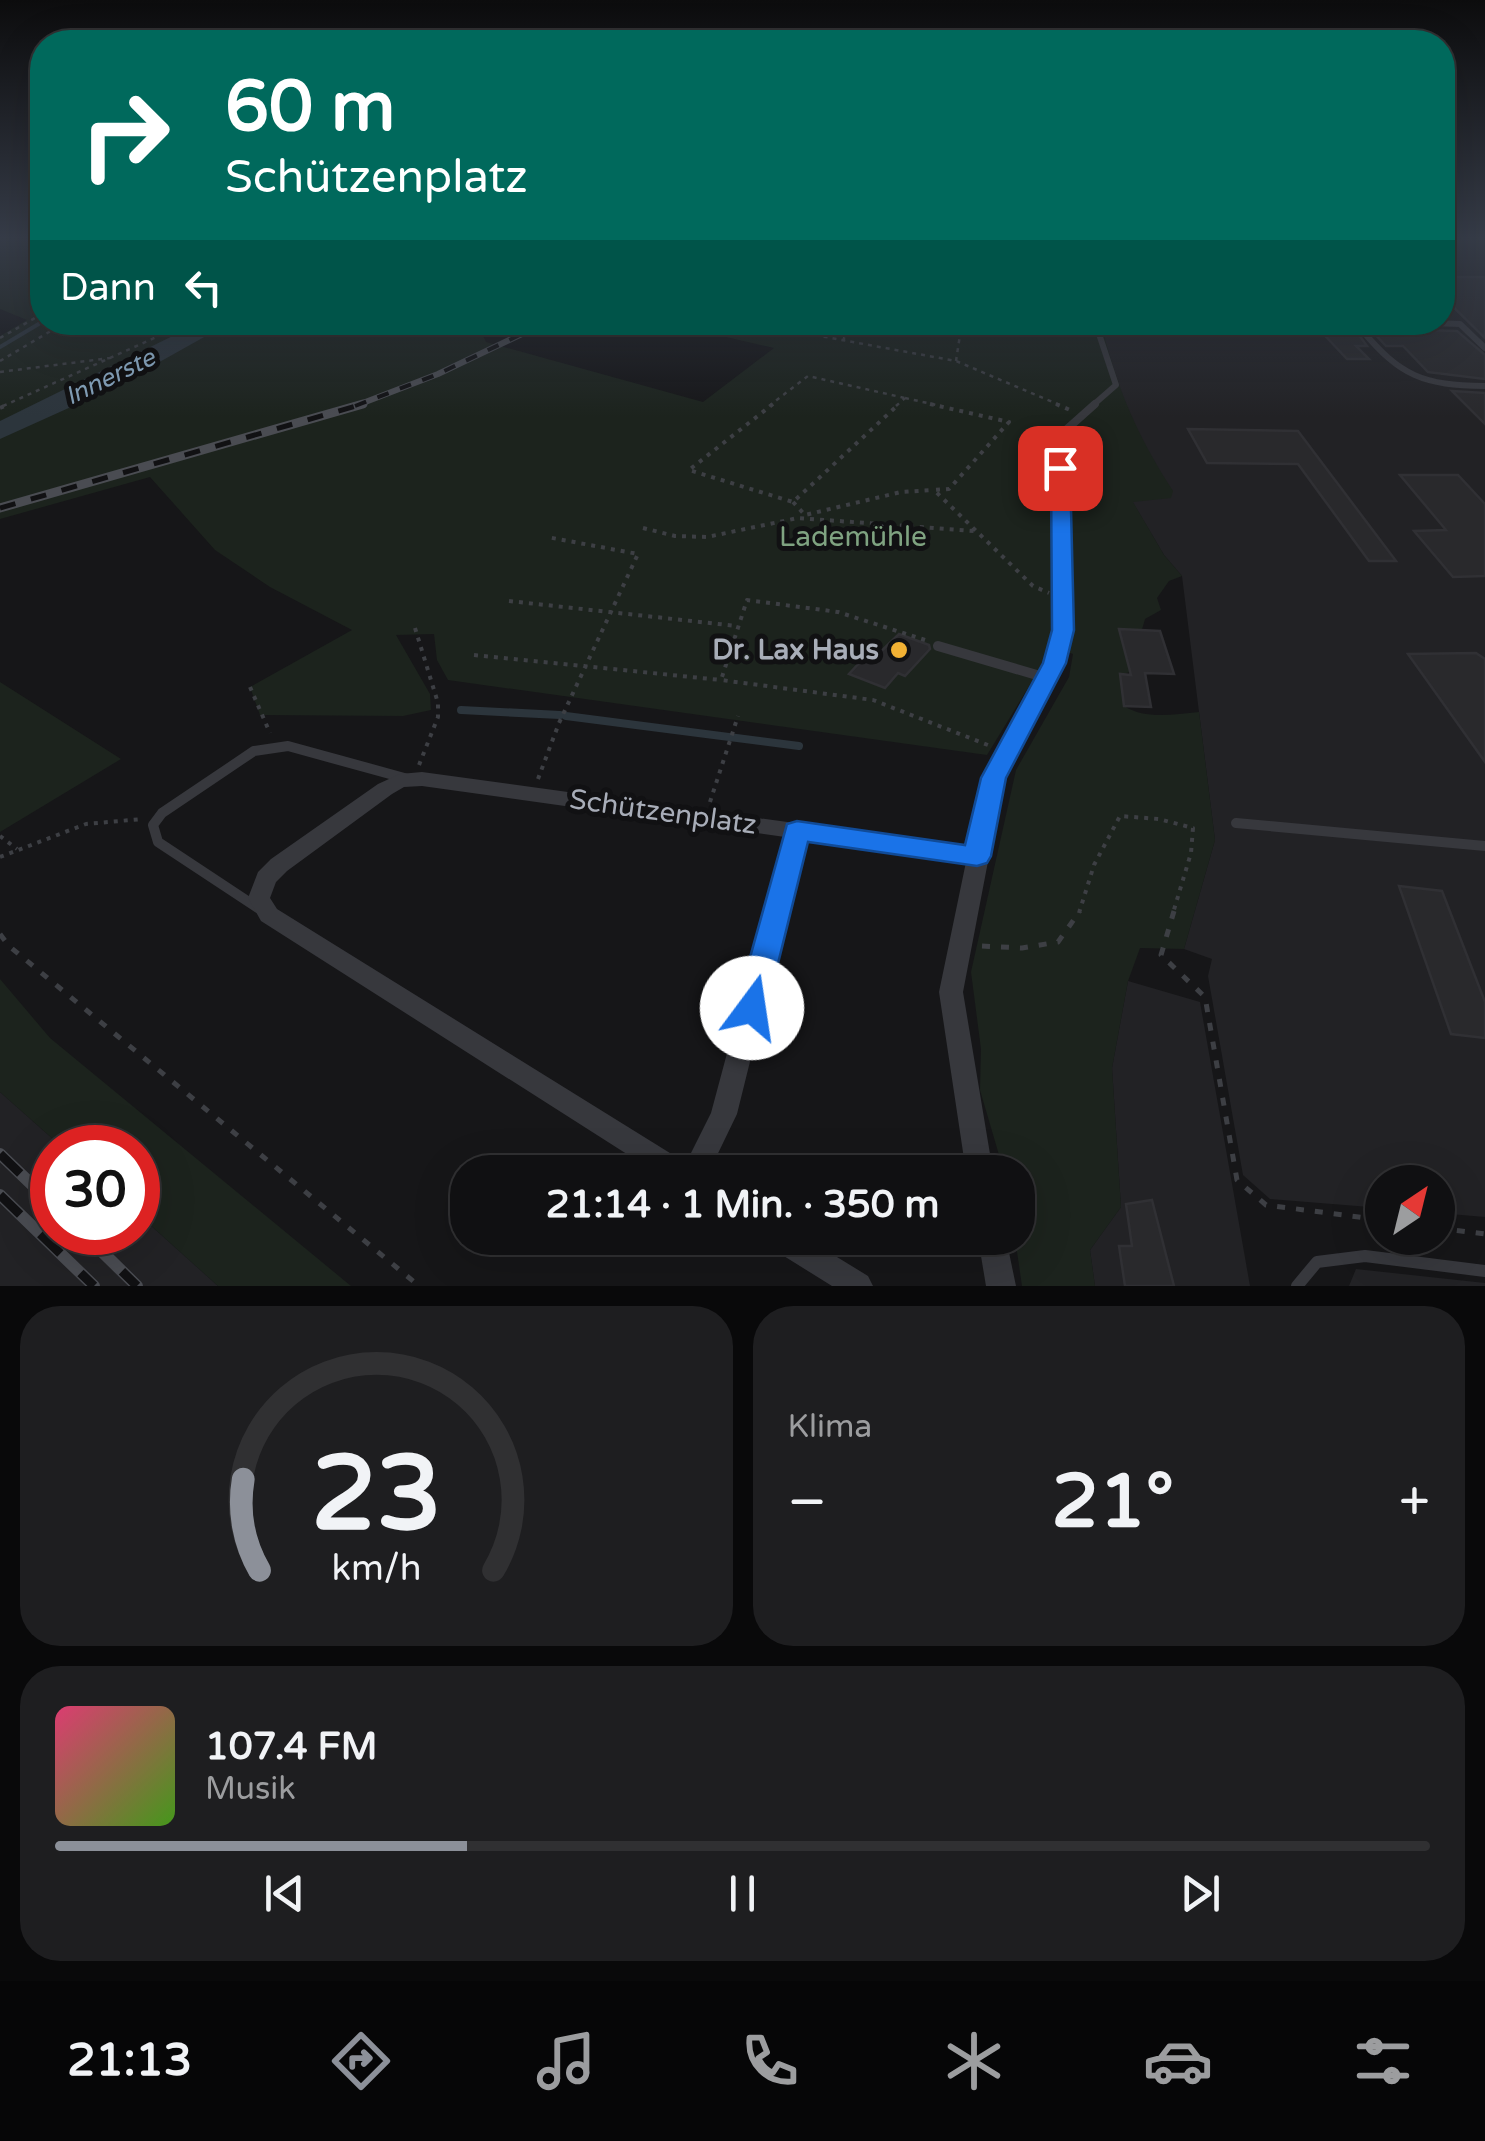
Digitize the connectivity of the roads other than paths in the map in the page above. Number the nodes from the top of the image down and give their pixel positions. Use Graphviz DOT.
graph roads {
  1 [pos="1455,324"];
  2 [pos="1099,335"];
  3 [pos="1365,335"];
  4 [pos="1485,348"];
  5 [pos="1485,386"];
  6 [pos="938,646"];
  7 [pos="1047,678"];
  8 [pos="994,778"];
  9 [pos="413,780"];
  10 [pos="1236,823"];
  11 [pos="797,831"];
  12 [pos="1485,846"];
  13 [pos="977,856"];
  14 [pos="269,915"];
  15 [pos="650,1155"];
  16 [pos="704,1155"];
  17 [pos="977,1155"];
  18 [pos="808,1255"];
  19 [pos="995,1255"];
  20 [pos="1485,1270"];
  21 [pos="858,1286"];
  22 [pos="1001,1286"];
  23 [pos="1297,1286"];
  1 -- 4 [label="lane"];
  2 -- 7 [label="lane"];
  3 -- 5 [label="lane"];
  6 -- 7 [label="lane"];
  7 -- 8 [label="lane"];
  8 -- 13 [label="street"];
  9 -- 11 [label="street, Schützenplatz"];
  9 -- 14 [label="street"];
  9 -- 14 [label="lane"];
  10 -- 12 [label="lane"];
  11 -- 13 [label="street, Schützenplatz"];
  11 -- 16 [label="street"];
  13 -- 17 [label="street"];
  14 -- 15 [label="street"];
  18 -- 21 [label="street"];
  19 -- 22 [label="street"];
  20 -- 23 [label="lane"];
}
